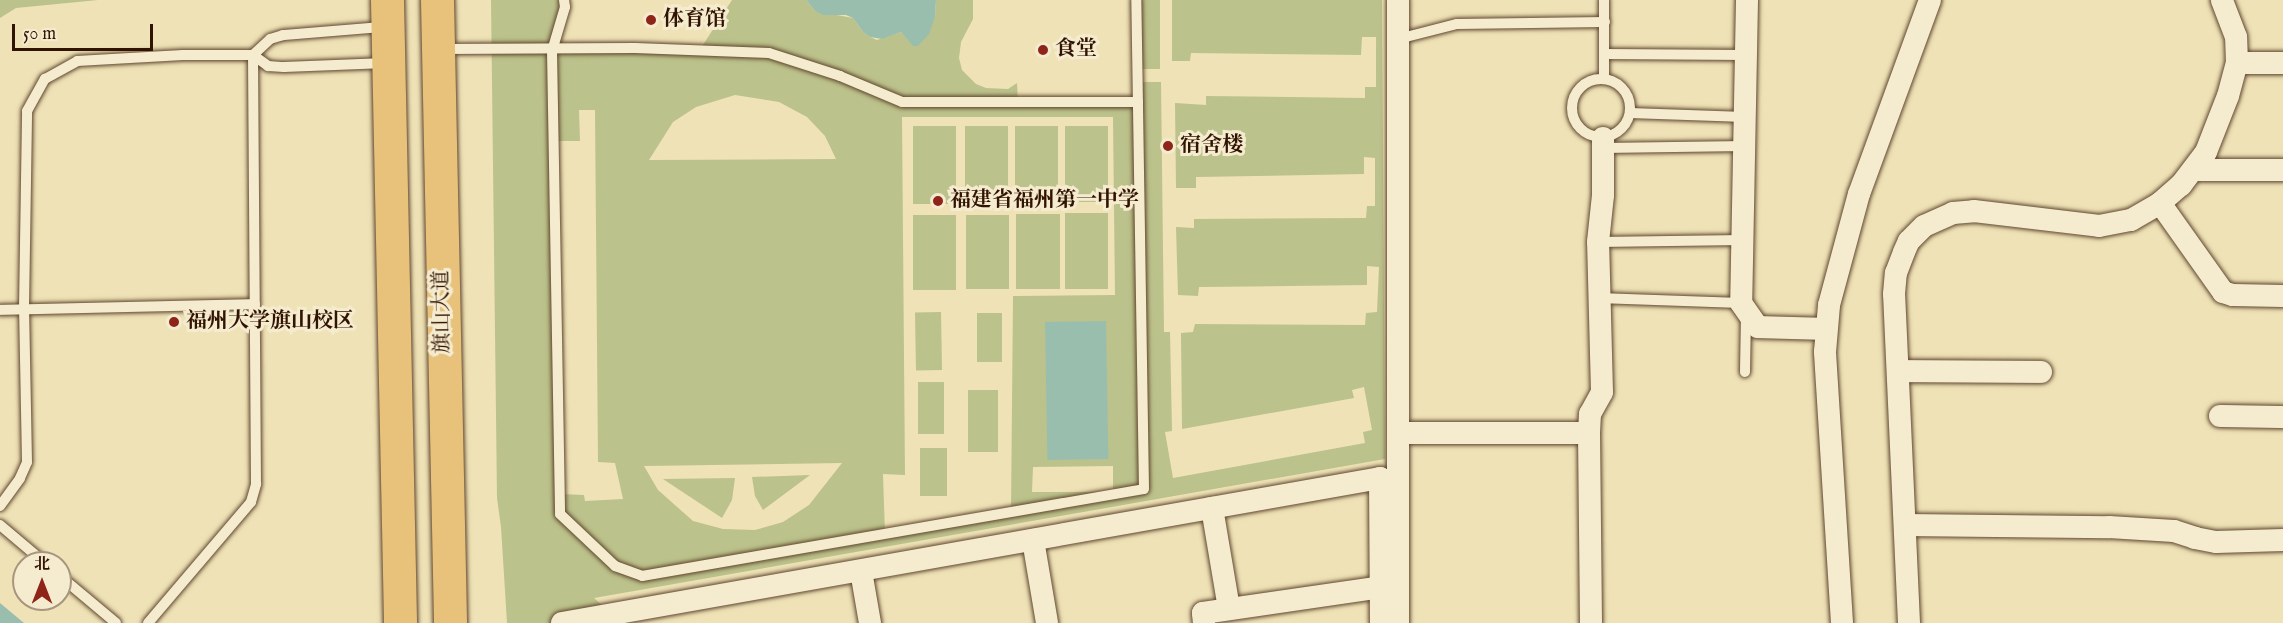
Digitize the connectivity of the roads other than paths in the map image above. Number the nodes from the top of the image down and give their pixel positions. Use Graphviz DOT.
graph roads {
  1 [pos="437,0"];
  2 [pos="564,0"];
  3 [pos="1136,0"];
  4 [pos="1398,0"];
  5 [pos="1604,0"];
  6 [pos="1747,0"];
  7 [pos="1930,0"];
  8 [pos="2222,0"];
  9 [pos="387,13"];
  10 [pos="1605,22"];
  11 [pos="1398,39"];
  12 [pos="438,49"];
  13 [pos="552,51"];
  14 [pos="1604,54"];
  15 [pos="254,55"];
  16 [pos="1746,55"];
  17 [pos="388,62"];
  18 [pos="2237,63"];
  19 [pos="2283,63"];
  20 [pos="1604,78"];
  21 [pos="1138,102"];
  22 [pos="1630,113"];
  23 [pos="1745,117"];
  24 [pos="1603,143"];
  25 [pos="1745,146"];
  26 [pos="2194,170"];
  27 [pos="2283,170"];
  28 [pos="2160,203"];
  29 [pos="1743,240"];
  30 [pos="1598,242"];
  31 [pos="2283,296"];
  32 [pos="1598,298"];
  33 [pos="255,304"];
  34 [pos="1744,307"];
  35 [pos="24,308"];
  36 [pos="0,310"];
  37 [pos="1826,329"];
  38 [pos="1898,371"];
  39 [pos="1745,372"];
  40 [pos="2041,372"];
  41 [pos="2220,416"];
  42 [pos="2283,417"];
  43 [pos="1399,433"];
  44 [pos="1589,433"];
  45 [pos="0,506"];
  46 [pos="1212,508"];
  47 [pos="0,525"];
  48 [pos="1905,525"];
  49 [pos="1033,540"];
  50 [pos="2283,540"];
  51 [pos="31,551"];
  52 [pos="861,571"];
  53 [pos="72,586"];
  54 [pos="1381,587"];
  55 [pos="1229,609"];
  56 [pos="654,616"];
  57 [pos="116,623"];
  58 [pos="148,623"];
  59 [pos="400,623"];
  60 [pos="450,623"];
  61 [pos="562,623"];
  62 [pos="870,623"];
  63 [pos="1047,623"];
  64 [pos="1204,623"];
  65 [pos="1381,623"];
  66 [pos="1398,623"];
  67 [pos="1591,623"];
  68 [pos="1842,623"];
  69 [pos="1909,623"];
  1 -- 12 [label="highway, 旗山大道"];
  2 -- 13 [label="lane"];
  3 -- 21 [label="lane"];
  4 -- 11 [label="street"];
  5 -- 10 [label="lane"];
  6 -- 16 [label="street"];
  7 -- 37 [label="street"];
  8 -- 18 [label="street"];
  9 -- 15 [label="lane"];
  9 -- 17 [label="highway"];
  10 -- 11 [label="lane"];
  10 -- 14 [label="lane"];
  11 -- 43 [label="street"];
  12 -- 13 [label="lane"];
  12 -- 60 [label="highway, 旗山大道"];
  13 -- 21 [label="lane"];
  13 -- 21 [label="lane"];
  14 -- 16 [label="lane"];
  14 -- 20 [label="lane"];
  15 -- 17 [label="lane"];
  15 -- 33 [label="lane"];
  15 -- 35 [label="lane"];
  16 -- 23 [label="street"];
  17 -- 59 [label="highway"];
  18 -- 19 [label="street"];
  18 -- 26 [label="street"];
  20 -- 22 [label="lane"];
  20 -- 24 [label="lane"];
  22 -- 23 [label="lane"];
  22 -- 24 [label="lane"];
  23 -- 25 [label="street"];
  24 -- 25 [label="lane"];
  24 -- 30 [label="street"];
  25 -- 29 [label="street"];
  26 -- 27 [label="street"];
  26 -- 28 [label="street"];
  28 -- 31 [label="street"];
  28 -- 38 [label="street"];
  29 -- 30 [label="lane"];
  29 -- 34 [label="street"];
  30 -- 32 [label="street"];
  32 -- 34 [label="lane"];
  32 -- 44 [label="street"];
  33 -- 35 [label="lane"];
  33 -- 58 [label="lane"];
  34 -- 37 [label="street"];
  34 -- 39 [label="lane"];
  35 -- 36 [label="lane"];
  35 -- 45 [label="lane"];
  37 -- 68 [label="street"];
  38 -- 40 [label="street"];
  38 -- 48 [label="street"];
  41 -- 42 [label="street"];
  43 -- 44 [label="street"];
  43 -- 66 [label="street"];
  44 -- 67 [label="street"];
  46 -- 49 [label="street"];
  46 -- 54 [label="street"];
  46 -- 55 [label="street"];
  47 -- 51 [label="lane"];
  48 -- 50 [label="street"];
  48 -- 69 [label="street"];
  49 -- 52 [label="street"];
  49 -- 63 [label="street"];
  52 -- 56 [label="street"];
  52 -- 62 [label="street"];
  53 -- 57 [label="lane"];
  54 -- 55 [label="street"];
  54 -- 65 [label="street"];
  55 -- 64 [label="street"];
  56 -- 61 [label="street"];
}
